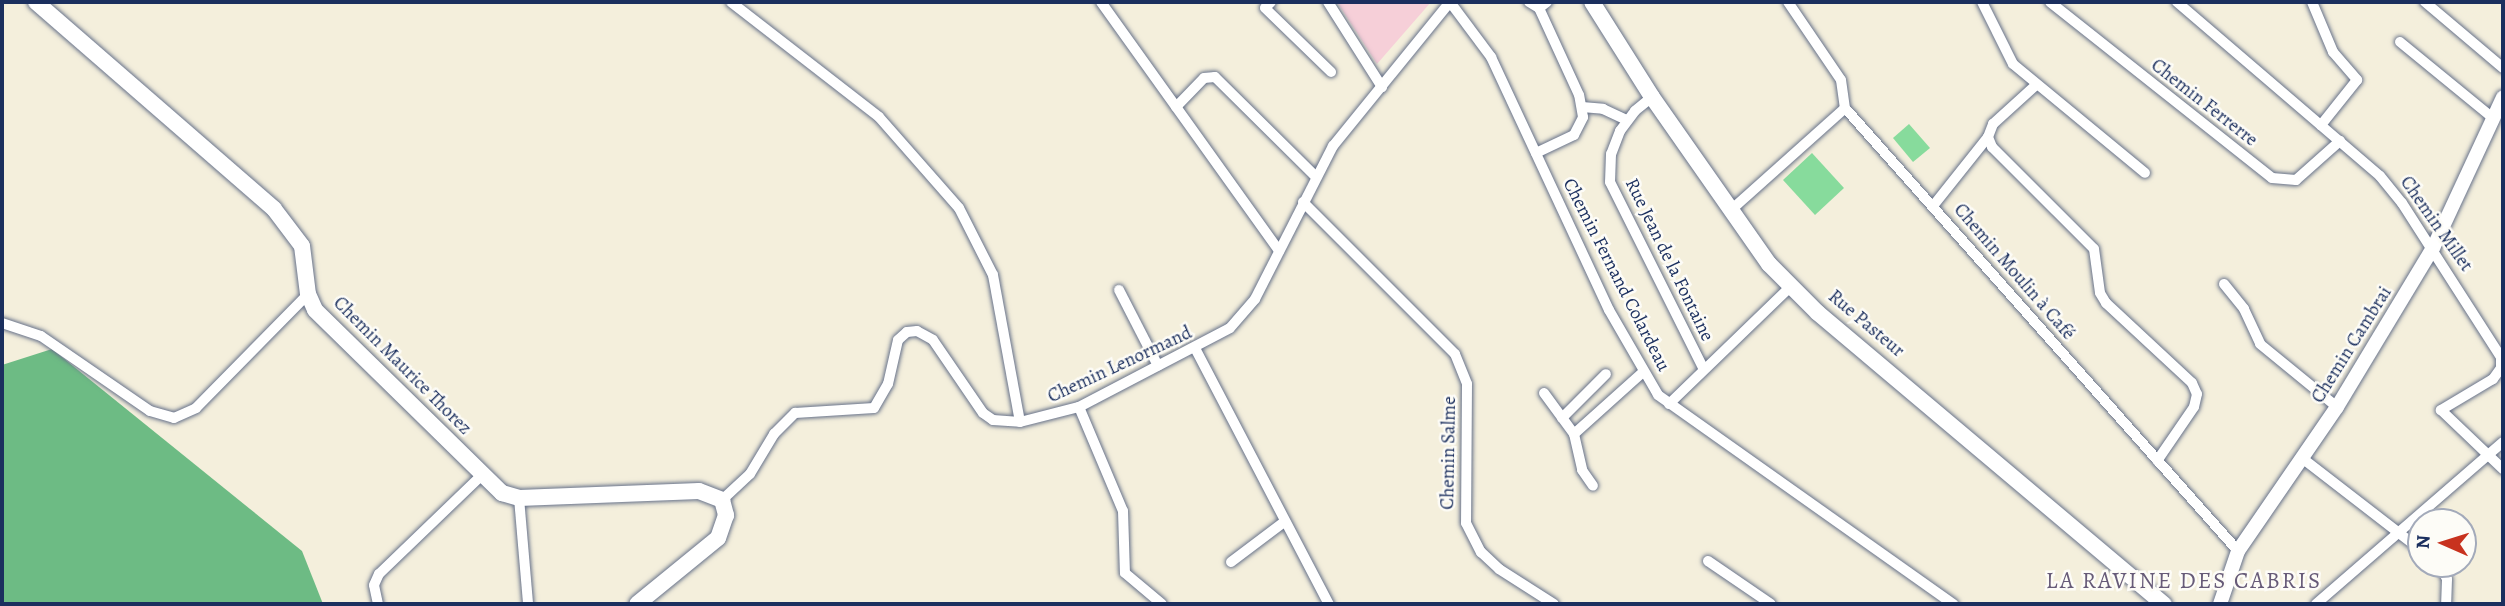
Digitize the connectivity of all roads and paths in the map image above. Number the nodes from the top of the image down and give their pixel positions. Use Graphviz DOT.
graph roads {
  1 [pos="36,2"];
  2 [pos="731,2"];
  3 [pos="1101,2"];
  4 [pos="1271,2"];
  5 [pos="1328,2"];
  6 [pos="1450,2"];
  7 [pos="1589,2"];
  8 [pos="1788,2"];
  9 [pos="1982,2"];
  10 [pos="2050,2"];
  11 [pos="2177,2"];
  12 [pos="2312,2"];
  13 [pos="2426,2"];
  14 [pos="1538,4"];
  15 [pos="2400,41"];
  16 [pos="2503,68"];
  17 [pos="1331,72"];
  18 [pos="2036,85"];
  19 [pos="1382,87"];
  20 [pos="1652,97"];
  21 [pos="2503,97"];
  22 [pos="1176,107"];
  23 [pos="1582,107"];
  24 [pos="1845,108"];
  25 [pos="2493,118"];
  26 [pos="1627,120"];
  27 [pos="2321,125"];
  28 [pos="1988,137"];
  29 [pos="2340,141"];
  30 [pos="1536,153"];
  31 [pos="2145,173"];
  32 [pos="1315,176"];
  33 [pos="1303,202"];
  34 [pos="1933,206"];
  35 [pos="1730,211"];
  36 [pos="2433,248"];
  37 [pos="1279,251"];
  38 [pos="2224,284"];
  39 [pos="1791,286"];
  40 [pos="1119,290"];
  41 [pos="308,294"];
  42 [pos="2,323"];
  43 [pos="1196,349"];
  44 [pos="1158,366"];
  45 [pos="1703,368"];
  46 [pos="1643,372"];
  47 [pos="1606,374"];
  48 [pos="1544,393"];
  49 [pos="1669,404"];
  50 [pos="1079,407"];
  51 [pos="2337,407"];
  52 [pos="1562,418"];
  53 [pos="1020,422"];
  54 [pos="1574,434"];
  55 [pos="2503,442"];
  56 [pos="2489,454"];
  57 [pos="2302,458"];
  58 [pos="2157,461"];
  59 [pos="2503,469"];
  60 [pos="482,475"];
  61 [pos="1593,486"];
  62 [pos="519,498"];
  63 [pos="722,500"];
  64 [pos="1284,522"];
  65 [pos="2399,533"];
  66 [pos="2407,539"];
  67 [pos="2238,551"];
  68 [pos="1708,561"];
  69 [pos="1231,562"];
  70 [pos="2446,578"];
  71 [pos="2223,603"];
  72 [pos="378,604"];
  73 [pos="528,604"];
  74 [pos="637,604"];
  75 [pos="1162,604"];
  76 [pos="1329,604"];
  77 [pos="1554,604"];
  78 [pos="1771,604"];
  79 [pos="1953,604"];
  80 [pos="2164,604"];
  81 [pos="2316,604"];
  82 [pos="2446,604"];
  1 -- 41 [label="main road, Chemin Maurice Thorez"];
  2 -- 53 [label="street"];
  3 -- 22 [label="street"];
  4 -- 17 [label="street"];
  5 -- 19 [label="street"];
  6 -- 19 [label="street, Chemin Lenormand"];
  6 -- 30 [label="street, Chemin Fernand Colardeau"];
  7 -- 20 [label="main road, Rue Pasteur"];
  8 -- 24 [label="street, Chemin Moulin à Café"];
  9 -- 18 [label="street"];
  10 -- 29 [label="street, Chemin Ferrerre"];
  11 -- 27 [label="street, Chemin Millet"];
  12 -- 27 [label="street"];
  13 -- 16 [label="street"];
  14 -- 23 [label="street"];
  15 -- 25 [label="street"];
  18 -- 28 [label="street"];
  18 -- 31 [label="street"];
  19 -- 32 [label="street, Chemin Lenormand"];
  20 -- 26 [label="street, Rue Jean de la Fontaine"];
  20 -- 35 [label="main road, Rue Pasteur"];
  21 -- 25 [label="street, Chemin Cambrai"];
  22 -- 32 [label="street"];
  22 -- 37 [label="street"];
  23 -- 26 [label="street"];
  23 -- 30 [label="street"];
  24 -- 34 [label="street, Chemin Moulin à Café"];
  24 -- 35 [label="street"];
  25 -- 36 [label="street, Chemin Cambrai"];
  26 -- 45 [label="street, Rue Jean de la Fontaine"];
  27 -- 29 [label="street, Chemin Millet"];
  28 -- 34 [label="street"];
  28 -- 58 [label="street"];
  29 -- 36 [label="street, Chemin Millet"];
  30 -- 46 [label="street, Chemin Fernand Colardeau"];
  32 -- 33 [label="street, Chemin Lenormand"];
  33 -- 37 [label="street, Chemin Lenormand"];
  33 -- 77 [label="street, Chemin Salme"];
  34 -- 58 [label="street, Chemin Moulin à Café"];
  35 -- 39 [label="main road, Rue Pasteur"];
  36 -- 51 [label="street, Chemin Cambrai"];
  36 -- 56 [label="street, Chemin Millet"];
  37 -- 43 [label="street, Chemin Lenormand"];
  38 -- 51 [label="street"];
  39 -- 45 [label="street"];
  39 -- 80 [label="main road, Rue Pasteur"];
  40 -- 44 [label="street"];
  41 -- 42 [label="street"];
  41 -- 60 [label="main road, Chemin Maurice Thorez"];
  43 -- 44 [label="street, Chemin Lenormand"];
  43 -- 64 [label="street"];
  44 -- 50 [label="street, Chemin Lenormand"];
  45 -- 49 [label="street"];
  46 -- 49 [label="street, Chemin Fernand Colardeau"];
  46 -- 54 [label="street"];
  47 -- 52 [label="street"];
  48 -- 52 [label="street"];
  49 -- 79 [label="street, Chemin Fernand Colardeau"];
  50 -- 53 [label="street, Chemin Lenormand"];
  50 -- 75 [label="street"];
  51 -- 57 [label="street, Chemin Cambrai"];
  52 -- 54 [label="street"];
  53 -- 63 [label="street, Chemin Lenormand"];
  54 -- 61 [label="street"];
  55 -- 56 [label="street"];
  56 -- 59 [label="street"];
  56 -- 65 [label="street"];
  57 -- 65 [label="street"];
  57 -- 67 [label="street, Chemin Cambrai"];
  58 -- 67 [label="street, Chemin Moulin à Café"];
  60 -- 62 [label="main road, Chemin Maurice Thorez"];
  60 -- 72 [label="street"];
  62 -- 63 [label="main road"];
  62 -- 73 [label="street"];
  63 -- 74 [label="main road"];
  64 -- 69 [label="street"];
  64 -- 76 [label="street"];
  65 -- 66 [label="street"];
  65 -- 81 [label="street"];
  67 -- 71 [label="street, Chemin Cambrai"];
  68 -- 78 [label="street"];
  70 -- 82 [label="street"];
}
